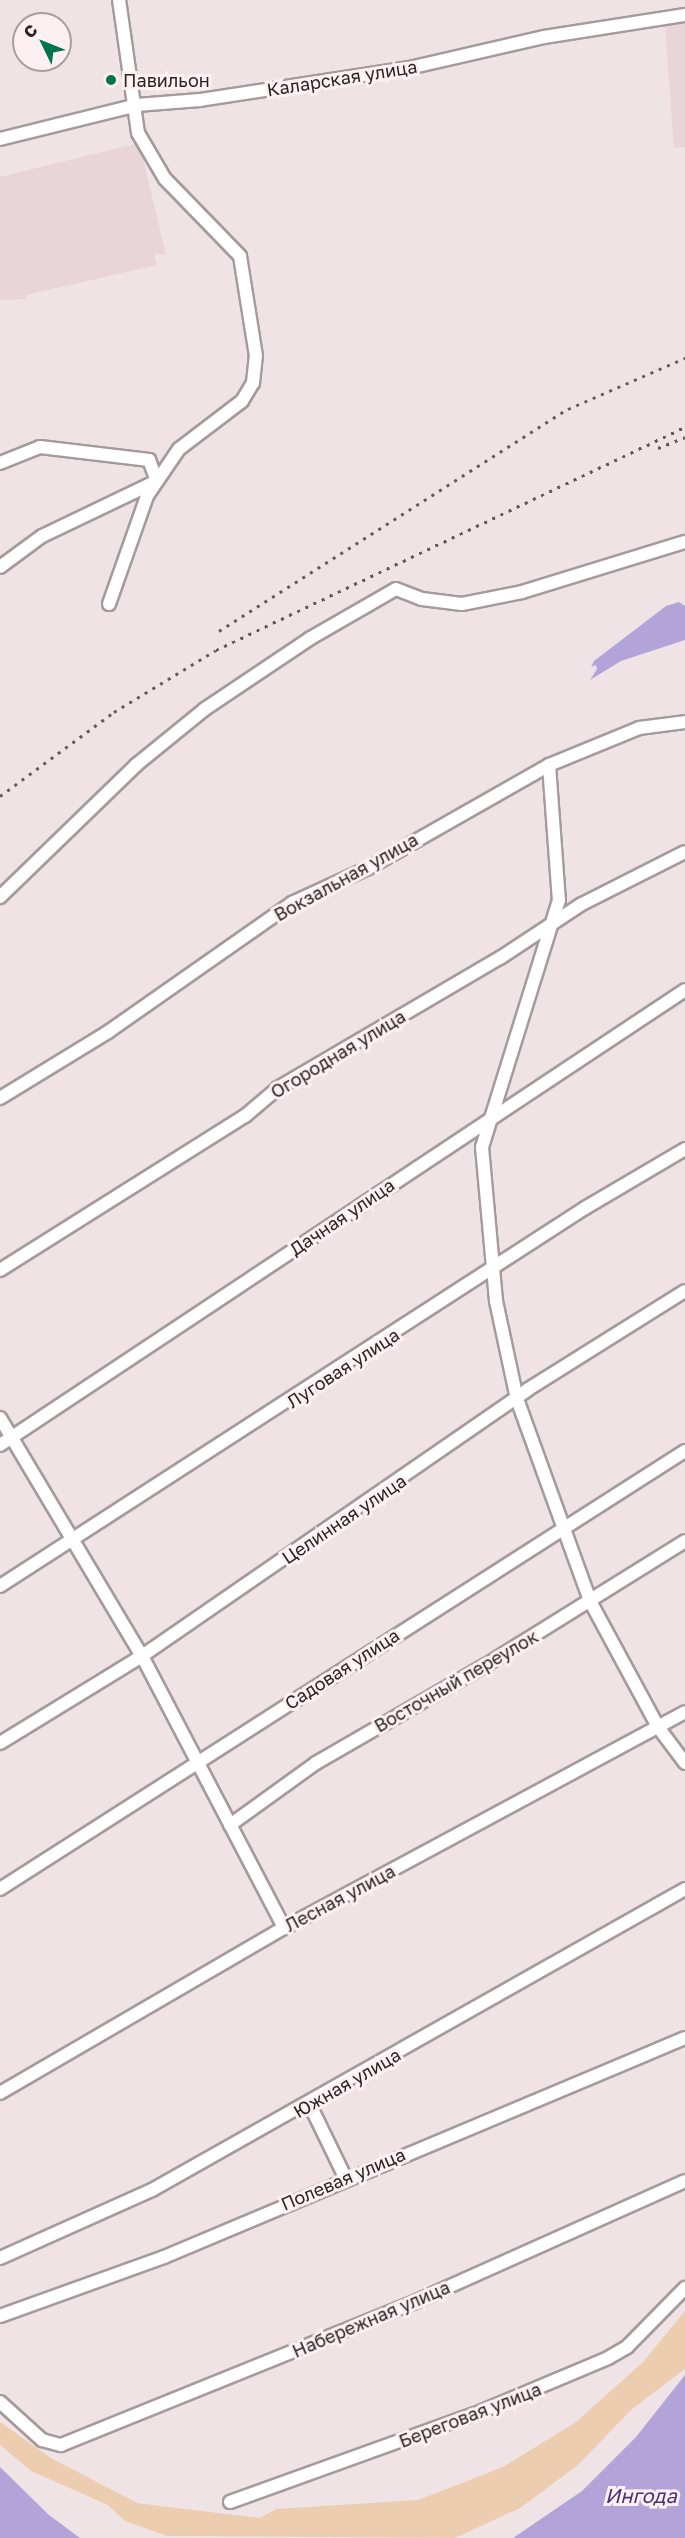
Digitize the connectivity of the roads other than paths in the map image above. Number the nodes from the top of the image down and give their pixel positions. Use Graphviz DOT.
graph roads {
  1 [pos="119,0"];
  2 [pos="685,15"];
  3 [pos="136,105"];
  4 [pos="0,139"];
  5 [pos="0,463"];
  6 [pos="157,481"];
  7 [pos="685,542"];
  8 [pos="0,567"];
  9 [pos="109,604"];
  10 [pos="685,722"];
  11 [pos="549,765"];
  12 [pos="685,852"];
  13 [pos="0,897"];
  14 [pos="551,924"];
  15 [pos="685,990"];
  16 [pos="0,1098"];
  17 [pos="490,1117"];
  18 [pos="685,1149"];
  19 [pos="0,1270"];
  20 [pos="493,1270"];
  21 [pos="685,1291"];
  22 [pos="517,1399"];
  23 [pos="0,1418"];
  24 [pos="5,1442"];
  25 [pos="685,1451"];
  26 [pos="561,1528"];
  27 [pos="685,1541"];
  28 [pos="73,1542"];
  29 [pos="0,1587"];
  30 [pos="590,1601"];
  31 [pos="142,1656"];
  32 [pos="685,1712"];
  33 [pos="658,1727"];
  34 [pos="0,1743"];
  35 [pos="197,1762"];
  36 [pos="685,1762"];
  37 [pos="230,1825"];
  38 [pos="0,1889"];
  39 [pos="685,1889"];
  40 [pos="284,1928"];
  41 [pos="685,2038"];
  42 [pos="0,2093"];
  43 [pos="310,2105"];
  44 [pos="345,2177"];
  45 [pos="685,2181"];
  46 [pos="0,2258"];
  47 [pos="685,2288"];
  48 [pos="0,2316"];
  49 [pos="0,2402"];
  50 [pos="230,2502"];
  1 -- 3 [label="street"];
  2 -- 3 [label="street, Каларская улица"];
  3 -- 4 [label="street, Каларская улица"];
  3 -- 6 [label="street"];
  5 -- 6 [label="street"];
  6 -- 8 [label="street"];
  6 -- 9 [label="street"];
  7 -- 13 [label="street"];
  10 -- 11 [label="street, Вокзальная улица"];
  11 -- 14 [label="street"];
  11 -- 16 [label="street, Вокзальная улица"];
  12 -- 14 [label="street, Огородная улица"];
  14 -- 17 [label="street"];
  14 -- 19 [label="street, Огородная улица"];
  15 -- 17 [label="street, Дачная улица"];
  17 -- 20 [label="street"];
  17 -- 24 [label="street, Дачная улица"];
  18 -- 20 [label="street, Луговая улица"];
  20 -- 22 [label="street"];
  20 -- 28 [label="street, Луговая улица"];
  21 -- 22 [label="street, Целинная улица"];
  22 -- 26 [label="street"];
  22 -- 31 [label="street, Целинная улица"];
  23 -- 24 [label="street"];
  24 -- 28 [label="street"];
  25 -- 26 [label="street, Садовая улица"];
  26 -- 30 [label="street"];
  26 -- 35 [label="street, Садовая улица"];
  27 -- 30 [label="street, Восточный переулок"];
  28 -- 29 [label="street, Луговая улица"];
  28 -- 31 [label="street"];
  30 -- 33 [label="street"];
  30 -- 37 [label="street, Восточный переулок"];
  31 -- 34 [label="street, Целинная улица"];
  31 -- 35 [label="street"];
  32 -- 33 [label="street, Лесная улица"];
  33 -- 36 [label="street"];
  33 -- 40 [label="street, Лесная улица"];
  35 -- 37 [label="street"];
  35 -- 38 [label="street, Садовая улица"];
  37 -- 40 [label="street"];
  39 -- 43 [label="street, Южная улица"];
  40 -- 42 [label="street, Лесная улица"];
  41 -- 44 [label="street, Полевая улица"];
  43 -- 44 [label="street"];
  43 -- 46 [label="street, Южная улица"];
  44 -- 48 [label="street, Полевая улица"];
  45 -- 49 [label="street, Набережная улица"];
  47 -- 50 [label="street, Береговая улица"];
}
